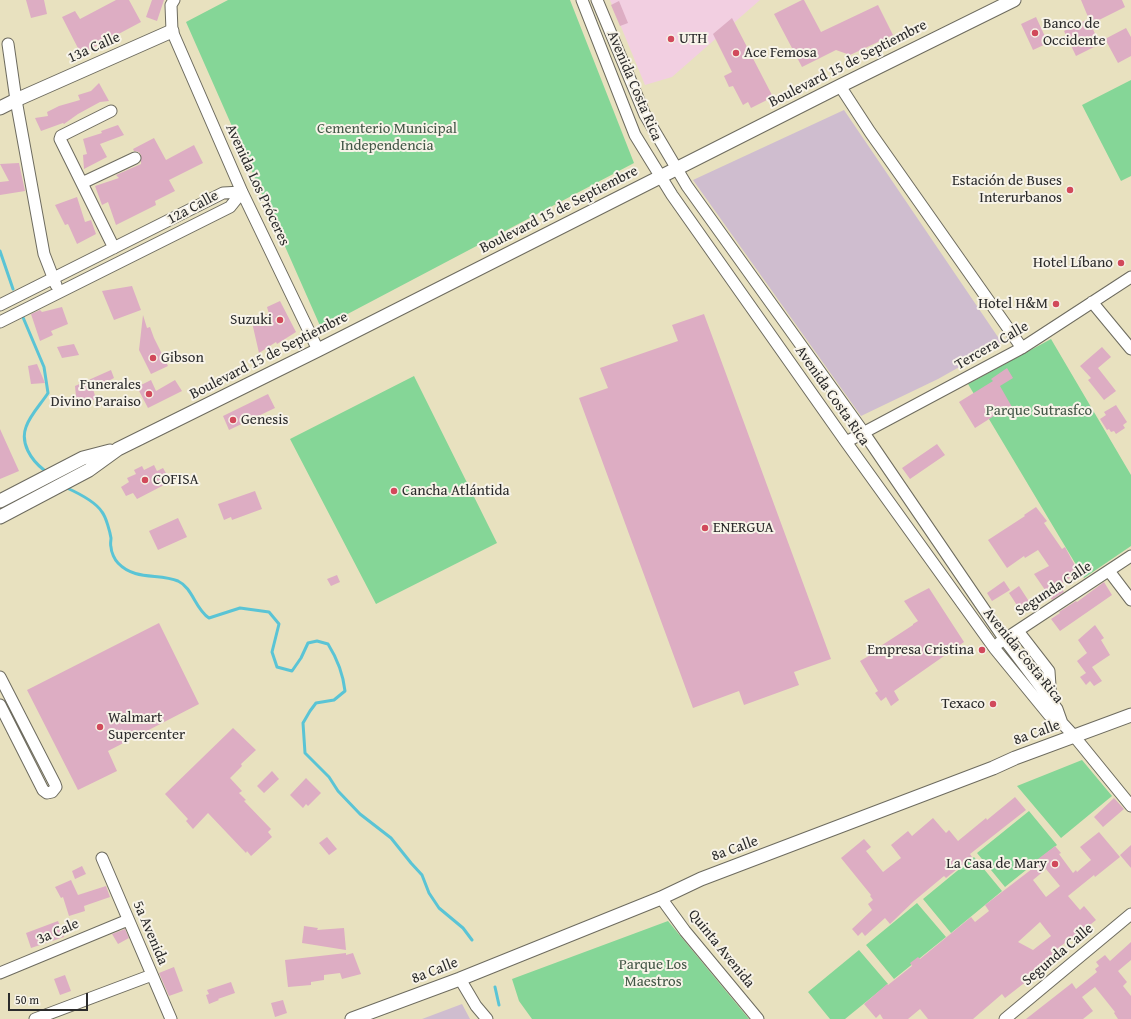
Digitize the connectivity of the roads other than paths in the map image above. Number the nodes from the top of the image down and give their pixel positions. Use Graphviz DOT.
graph roads {
  1 [pos="174,0"];
  2 [pos="582,0"];
  3 [pos="597,0"];
  4 [pos="1014,0"];
  5 [pos="172,31"];
  6 [pos="8,44"];
  7 [pos="840,86"];
  8 [pos="16,100"];
  9 [pos="0,108"];
  10 [pos="111,111"];
  11 [pos="135,158"];
  12 [pos="676,169"];
  13 [pos="660,177"];
  14 [pos="82,183"];
  15 [pos="242,192"];
  16 [pos="114,248"];
  17 [pos="1131,277"];
  18 [pos="53,278"];
  19 [pos="59,292"];
  20 [pos="1092,302"];
  21 [pos="0,305"];
  22 [pos="0,322"];
  23 [pos="1022,348"];
  24 [pos="1131,349"];
  25 [pos="318,350"];
  26 [pos="864,433"];
  27 [pos="846,442"];
  28 [pos="86,464"];
  29 [pos="0,501"];
  30 [pos="0,517"];
  31 [pos="1131,556"];
  32 [pos="1109,571"];
  33 [pos="1131,600"];
  34 [pos="1018,631"];
  35 [pos="1004,640"];
  36 [pos="993,647"];
  37 [pos="0,678"];
  38 [pos="1052,702"];
  39 [pos="0,705"];
  40 [pos="1131,715"];
  41 [pos="1062,723"];
  42 [pos="1074,736"];
  43 [pos="1131,806"];
  44 [pos="102,858"];
  45 [pos="662,898"];
  46 [pos="1131,914"];
  47 [pos="128,920"];
  48 [pos="0,973"];
  49 [pos="152,975"];
  50 [pos="460,979"];
  51 [pos="35,1019"];
  52 [pos="171,1019"];
  53 [pos="352,1019"];
  54 [pos="486,1019"];
  55 [pos="758,1019"];
  56 [pos="1005,1019"];
  1 -- 5 [label="street"];
  2 -- 13 [label="street, Avenida Costa Rica"];
  3 -- 12 [label="street, Avenida Costa Rica"];
  4 -- 7 [label="street, Boulevard 15 de Septiembre"];
  5 -- 8 [label="street, 13a Calle"];
  5 -- 15 [label="street, Avenida Los Próceres"];
  6 -- 8 [label="street"];
  7 -- 12 [label="street, Boulevard 15 de Septiembre"];
  7 -- 23 [label="street"];
  8 -- 9 [label="street, 13a Calle"];
  8 -- 18 [label="street"];
  10 -- 14 [label="street"];
  11 -- 14 [label="street"];
  12 -- 13 [label="street, Boulevard 15 de Septiembre"];
  12 -- 26 [label="street, Avenida Costa Rica"];
  13 -- 25 [label="street, Boulevard 15 de Septiembre"];
  13 -- 27 [label="street, Avenida Costa Rica"];
  14 -- 16 [label="street"];
  15 -- 16 [label="street, 12a Calle"];
  15 -- 19 [label="street, 12a Calle"];
  15 -- 25 [label="street, Avenida Los Próceres"];
  16 -- 18 [label="street, 12a Calle"];
  17 -- 20 [label="street, Tercera Calle"];
  18 -- 19 [label="street"];
  18 -- 21 [label="street, 12a Calle"];
  19 -- 22 [label="street, 12a Calle"];
  20 -- 23 [label="street, Tercera Calle"];
  20 -- 24 [label="street"];
  23 -- 26 [label="street, Tercera Calle"];
  25 -- 28 [label="street, Boulevard 15 de Septiembre"];
  26 -- 27 [label="street, Tercera Calle"];
  26 -- 35 [label="street, Avenida Costa Rica"];
  27 -- 36 [label="street, Avenida Costa Rica"];
  28 -- 29 [label="street, Boulevard 15 de Septiembre"];
  28 -- 30 [label="street, Boulevard 15 de Septiembre"];
  31 -- 32 [label="street, Segunda Calle"];
  32 -- 33 [label="street"];
  32 -- 34 [label="street, Segunda Calle"];
  34 -- 35 [label="street, Segunda Calle"];
  34 -- 38 [label="street"];
  35 -- 36 [label="street, Segunda Calle"];
  35 -- 38 [label="street, Avenida Costa Rica"];
  36 -- 41 [label="street, Avenida Costa Rica"];
  37 -- 39 [label="street"];
  38 -- 41 [label="street, Avenida Costa Rica"];
  40 -- 42 [label="street, 8a Calle"];
  41 -- 42 [label="street"];
  42 -- 43 [label="street"];
  42 -- 45 [label="street, 8a Calle"];
  44 -- 47 [label="street, 5a Avenida"];
  45 -- 50 [label="street, 8a Calle"];
  45 -- 55 [label="street, Quinta Avenida"];
  46 -- 56 [label="street, Segunda Calle"];
  47 -- 48 [label="street, 3a Cale"];
  47 -- 49 [label="street, 5a Avenida"];
  49 -- 51 [label="street"];
  49 -- 52 [label="street, 5a Avenida"];
  50 -- 53 [label="street, 8a Calle"];
  50 -- 54 [label="street"];
}
